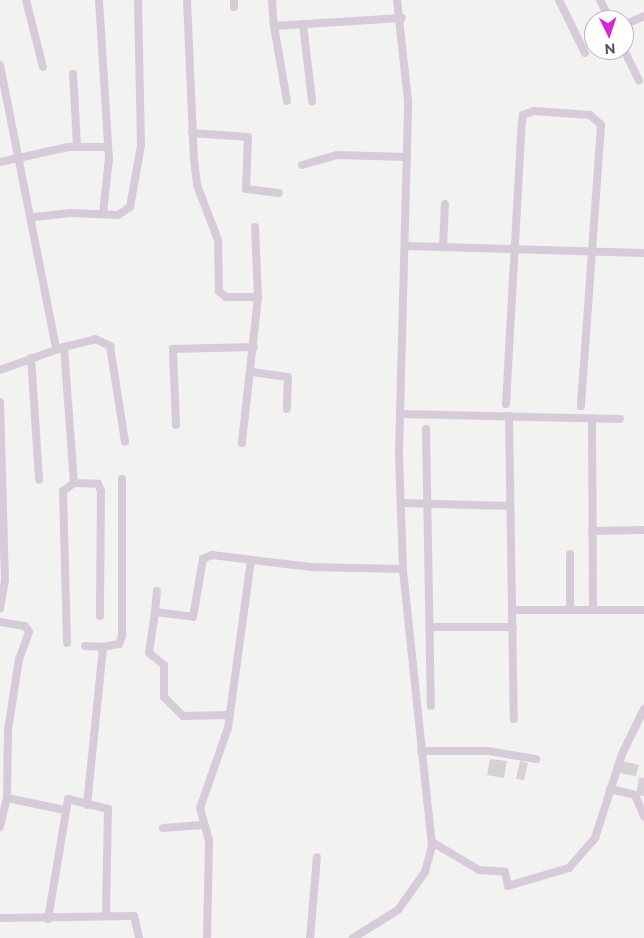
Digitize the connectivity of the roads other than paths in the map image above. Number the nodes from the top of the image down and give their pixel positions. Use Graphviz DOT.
graph roads {
  1 [pos="26,0"];
  2 [pos="99,0"];
  3 [pos="138,0"];
  4 [pos="187,0"];
  5 [pos="272,0"];
  6 [pos="397,0"];
  7 [pos="559,0"];
  8 [pos="402,18"];
  9 [pos="303,24"];
  10 [pos="274,26"];
  11 [pos="584,51"];
  12 [pos="629,60"];
  13 [pos="0,65"];
  14 [pos="43,66"];
  15 [pos="73,74"];
  16 [pos="638,81"];
  17 [pos="312,100"];
  18 [pos="288,101"];
  19 [pos="192,133"];
  20 [pos="77,146"];
  21 [pos="108,148"];
  22 [pos="407,157"];
  23 [pos="22,159"];
  24 [pos="0,162"];
  25 [pos="302,165"];
  26 [pos="279,192"];
  27 [pos="445,204"];
  28 [pos="102,214"];
  29 [pos="33,218"];
  30 [pos="255,227"];
  31 [pos="406,246"];
  32 [pos="443,246"];
  33 [pos="515,247"];
  34 [pos="593,251"];
  35 [pos="644,253"];
  36 [pos="258,297"];
  37 [pos="254,346"];
  38 [pos="64,347"];
  39 [pos="56,349"];
  40 [pos="31,358"];
  41 [pos="0,370"];
  42 [pos="252,372"];
  43 [pos="0,402"];
  44 [pos="506,404"];
  45 [pos="581,406"];
  46 [pos="287,409"];
  47 [pos="400,414"];
  48 [pos="509,416"];
  49 [pos="592,418"];
  50 [pos="620,419"];
  51 [pos="176,425"];
  52 [pos="426,429"];
  53 [pos="0,434"];
  54 [pos="125,442"];
  55 [pos="242,443"];
  56 [pos="122,479"];
  57 [pos="39,480"];
  58 [pos="74,483"];
  59 [pos="401,502"];
  60 [pos="426,503"];
  61 [pos="510,506"];
  62 [pos="644,530"];
  63 [pos="592,531"];
  64 [pos="570,554"];
  65 [pos="251,560"];
  66 [pos="403,569"];
  67 [pos="157,591"];
  68 [pos="0,610"];
  69 [pos="512,610"];
  70 [pos="570,610"];
  71 [pos="593,610"];
  72 [pos="644,610"];
  73 [pos="155,612"];
  74 [pos="100,616"];
  75 [pos="0,622"];
  76 [pos="430,626"];
  77 [pos="513,627"];
  78 [pos="67,643"];
  79 [pos="85,646"];
  80 [pos="103,647"];
  81 [pos="431,706"];
  82 [pos="644,709"];
  83 [pos="230,715"];
  84 [pos="514,719"];
  85 [pos="641,722"];
  86 [pos="421,752"];
  87 [pos="536,759"];
  88 [pos="610,789"];
  89 [pos="6,798"];
  90 [pos="87,805"];
  91 [pos="65,810"];
  92 [pos="644,816"];
  93 [pos="203,825"];
  94 [pos="0,827"];
  95 [pos="163,828"];
  96 [pos="432,842"];
  97 [pos="318,858"];
  98 [pos="106,916"];
  99 [pos="0,918"];
  100 [pos="48,919"];
  101 [pos="365,936"];
  102 [pos="140,938"];
  103 [pos="207,938"];
  104 [pos="310,938"];
  105 [pos="353,938"];
  1 -- 14 [label="street"];
  2 -- 21 [label="street"];
  3 -- 28 [label="street"];
  4 -- 19 [label="street"];
  5 -- 10 [label="street"];
  6 -- 8 [label="street"];
  7 -- 11 [label="street"];
  8 -- 9 [label="street"];
  8 -- 22 [label="street"];
  9 -- 10 [label="street"];
  9 -- 17 [label="street"];
  10 -- 18 [label="street"];
  12 -- 16 [label="street"];
  13 -- 23 [label="street"];
  15 -- 20 [label="street"];
  19 -- 26 [label="street"];
  19 -- 36 [label="street"];
  20 -- 21 [label="street"];
  20 -- 23 [label="street"];
  21 -- 28 [label="street"];
  22 -- 25 [label="street"];
  22 -- 31 [label="street"];
  23 -- 24 [label="street"];
  23 -- 29 [label="street"];
  27 -- 32 [label="street"];
  28 -- 29 [label="street"];
  29 -- 39 [label="street"];
  30 -- 36 [label="street"];
  31 -- 32 [label="street"];
  31 -- 47 [label="street"];
  32 -- 33 [label="street"];
  33 -- 34 [label="street"];
  33 -- 34 [label="street"];
  33 -- 44 [label="street"];
  34 -- 35 [label="street"];
  34 -- 45 [label="street"];
  36 -- 37 [label="street"];
  37 -- 42 [label="street"];
  37 -- 51 [label="street"];
  38 -- 39 [label="street"];
  38 -- 54 [label="street"];
  38 -- 58 [label="street"];
  39 -- 40 [label="street"];
  40 -- 41 [label="street"];
  40 -- 57 [label="street"];
  42 -- 46 [label="street"];
  42 -- 55 [label="street"];
  43 -- 53 [label="street"];
  47 -- 48 [label="street"];
  47 -- 59 [label="street"];
  48 -- 49 [label="street"];
  48 -- 61 [label="street"];
  49 -- 50 [label="street"];
  49 -- 63 [label="street"];
  52 -- 60 [label="street"];
  53 -- 68 [label="street"];
  56 -- 80 [label="street"];
  58 -- 74 [label="street"];
  58 -- 78 [label="street"];
  59 -- 60 [label="street"];
  59 -- 66 [label="street"];
  60 -- 61 [label="street"];
  60 -- 76 [label="street"];
  61 -- 69 [label="street"];
  62 -- 63 [label="street"];
  63 -- 71 [label="street"];
  64 -- 70 [label="street"];
  65 -- 66 [label="street"];
  65 -- 73 [label="street"];
  65 -- 83 [label="street"];
  66 -- 86 [label="street"];
  67 -- 73 [label="street"];
  69 -- 70 [label="street"];
  69 -- 77 [label="street"];
  70 -- 71 [label="street"];
  71 -- 72 [label="street"];
  73 -- 83 [label="street"];
  75 -- 89 [label="street"];
  76 -- 77 [label="street"];
  76 -- 81 [label="street"];
  77 -- 84 [label="street"];
  79 -- 80 [label="street"];
  80 -- 90 [label="street"];
  82 -- 85 [label="street"];
  83 -- 93 [label="street"];
  85 -- 88 [label="street"];
  86 -- 87 [label="street"];
  86 -- 96 [label="street"];
  88 -- 92 [label="street"];
  88 -- 96 [label="street"];
  89 -- 91 [label="street"];
  89 -- 94 [label="street"];
  90 -- 91 [label="street"];
  90 -- 98 [label="street"];
  91 -- 100 [label="street"];
  93 -- 95 [label="street"];
  93 -- 103 [label="street"];
  96 -- 101 [label="street"];
  97 -- 104 [label="street"];
  98 -- 100 [label="street"];
  98 -- 102 [label="street"];
  99 -- 100 [label="street"];
  101 -- 105 [label="street"];
}
